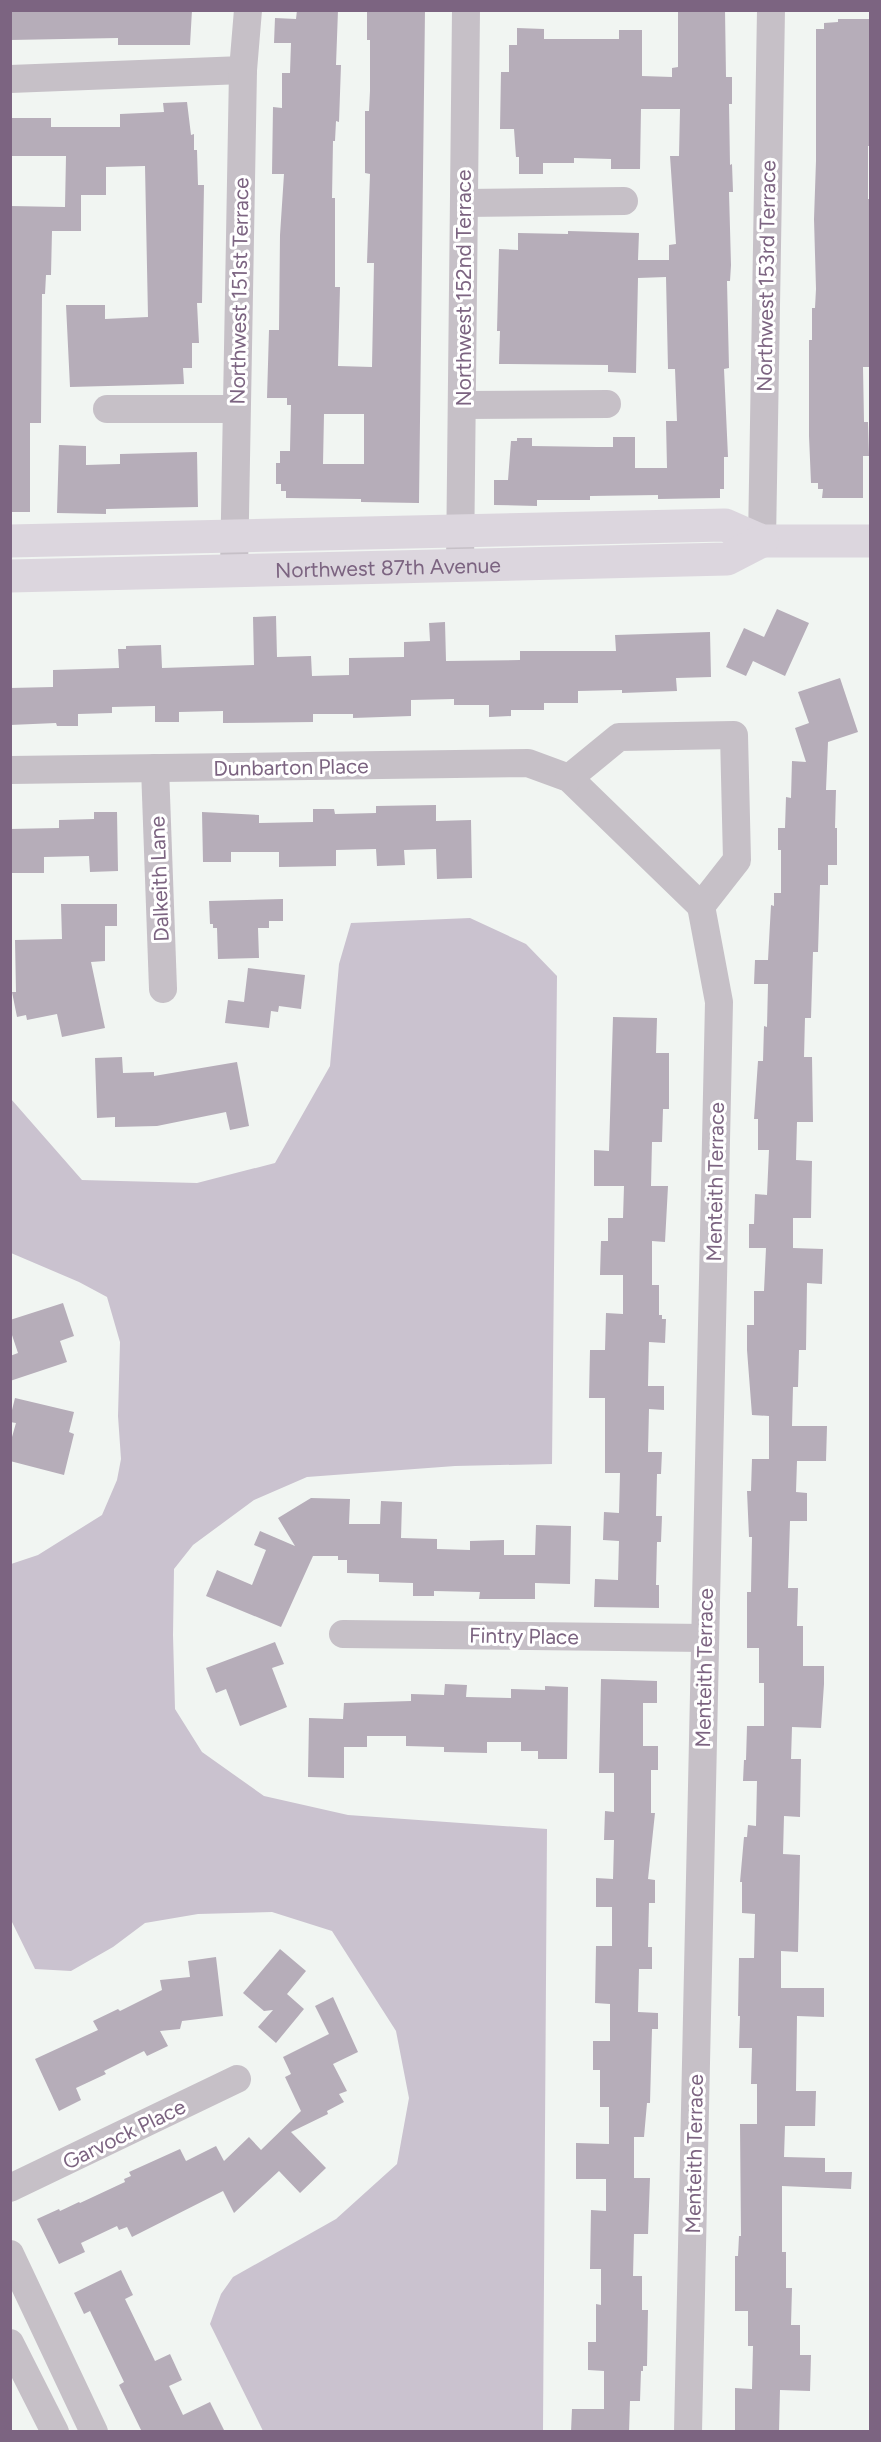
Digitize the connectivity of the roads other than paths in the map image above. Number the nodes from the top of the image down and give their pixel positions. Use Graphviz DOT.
graph roads {
  1 [pos="248,10"];
  2 [pos="466,10"];
  3 [pos="771,10"];
  4 [pos="243,70"];
  5 [pos="10,79"];
  6 [pos="624,201"];
  7 [pos="464,203"];
  8 [pos="463,405"];
  9 [pos="607,405"];
  10 [pos="236,409"];
  11 [pos="107,410"];
  12 [pos="461,531"];
  13 [pos="235,536"];
  14 [pos="762,541"];
  15 [pos="870,541"];
  16 [pos="10,542"];
  17 [pos="460,566"];
  18 [pos="234,571"];
  19 [pos="10,576"];
  20 [pos="155,768"];
  21 [pos="10,770"];
  22 [pos="569,778"];
  23 [pos="701,906"];
  24 [pos="163,989"];
  25 [pos="343,1634"];
  26 [pos="705,1638"];
  27 [pos="237,2079"];
  28 [pos="10,2188"];
  29 [pos="10,2254"];
  30 [pos="10,2343"];
  31 [pos="69,2377"];
  32 [pos="35,2392"];
  33 [pos="55,2432"];
  34 [pos="94,2432"];
  35 [pos="688,2432"];
  1 -- 4 [label="street, Northwest 151st Terrace"];
  2 -- 7 [label="street, Northwest 152nd Terrace"];
  3 -- 14 [label="street, Northwest 153rd Terrace"];
  4 -- 5 [label="street"];
  4 -- 10 [label="street, Northwest 151st Terrace"];
  6 -- 7 [label="street"];
  7 -- 8 [label="street, Northwest 152nd Terrace"];
  8 -- 9 [label="street"];
  8 -- 12 [label="street, Northwest 152nd Terrace"];
  10 -- 11 [label="street"];
  10 -- 13 [label="street, Northwest 151st Terrace"];
  12 -- 13 [label="main road, Northwest 87th Avenue"];
  12 -- 14 [label="main road, Northwest 87th Avenue"];
  12 -- 17 [label="street, Northwest 152nd Terrace"];
  13 -- 16 [label="main road, Northwest 87th Avenue"];
  13 -- 18 [label="street, Northwest 151st Terrace"];
  14 -- 15 [label="main road, Northwest 87th Avenue"];
  14 -- 17 [label="main road, Northwest 87th Avenue"];
  17 -- 18 [label="main road, Northwest 87th Avenue"];
  18 -- 19 [label="main road, Northwest 87th Avenue"];
  20 -- 21 [label="street, Dunbarton Place"];
  20 -- 22 [label="street, Dunbarton Place"];
  20 -- 24 [label="street, Dalkeith Lane"];
  22 -- 23 [label="street, Dunbarton Place"];
  22 -- 23 [label="street"];
  23 -- 26 [label="street, Menteith Terrace"];
  25 -- 26 [label="street, Fintry Place"];
  26 -- 35 [label="street, Menteith Terrace"];
  27 -- 28 [label="street, Garvock Place"];
  29 -- 31 [label="street"];
  30 -- 32 [label="street"];
  31 -- 32 [label="street"];
  31 -- 34 [label="street"];
  32 -- 33 [label="street"];
}
